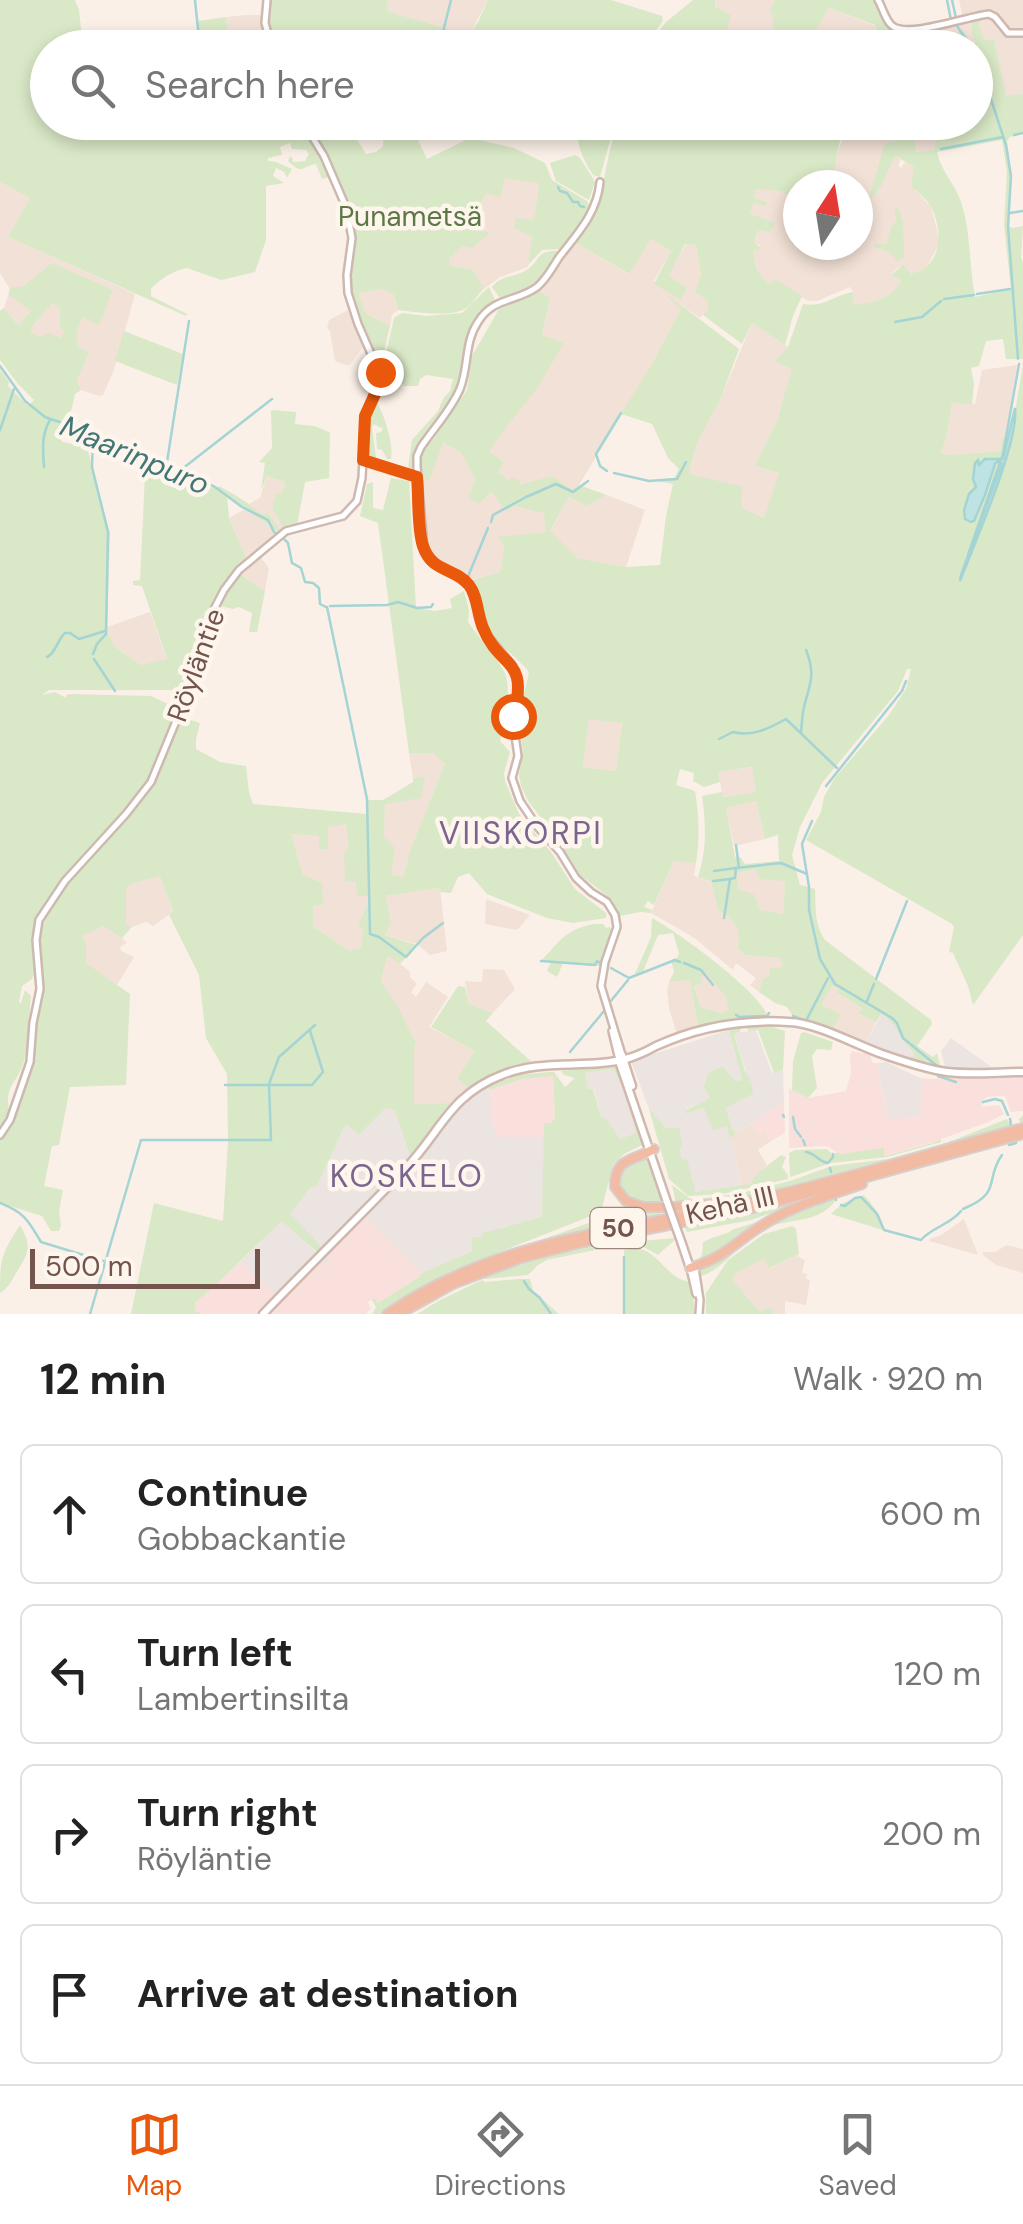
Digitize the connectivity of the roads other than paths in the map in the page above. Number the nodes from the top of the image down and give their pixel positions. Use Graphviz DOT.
graph roads {
  1 [pos="266,0"];
  2 [pos="878,0"];
  3 [pos="267,30"];
  4 [pos="1023,33"];
  5 [pos="314,140"];
  6 [pos="592,208"];
  7 [pos="363,460"];
  8 [pos="417,477"];
  9 [pos="621,1058"];
  10 [pos="1023,1072"];
  11 [pos="1023,1131"];
  12 [pos="0,1136"];
  13 [pos="652,1150"];
  14 [pos="908,1166"];
  15 [pos="762,1199"];
  16 [pos="692,1267"];
  17 [pos="263,1314"];
  18 [pos="387,1314"];
  19 [pos="400,1314"];
  20 [pos="699,1314"];
  1 -- 3 [label="street"];
  2 -- 4 [label="street"];
  5 -- 7 [label="street, Röyläntie"];
  6 -- 8 [label="street"];
  7 -- 8 [label="street"];
  7 -- 12 [label="street, Röyläntie"];
  8 -- 9 [label="street"];
  9 -- 10 [label="main road"];
  9 -- 13 [label="main road"];
  9 -- 17 [label="main road"];
  11 -- 14 [label="highway, Kehä III / 50"];
  11 -- 15 [label="highway, Kehä III / 50"];
  13 -- 15 [label="highway"];
  13 -- 16 [label="main road, bridge"];
  14 -- 16 [label="highway"];
  14 -- 19 [label="highway, Kehä III / 50"];
  15 -- 18 [label="highway, Kehä III / 50"];
  16 -- 20 [label="street"];
}
